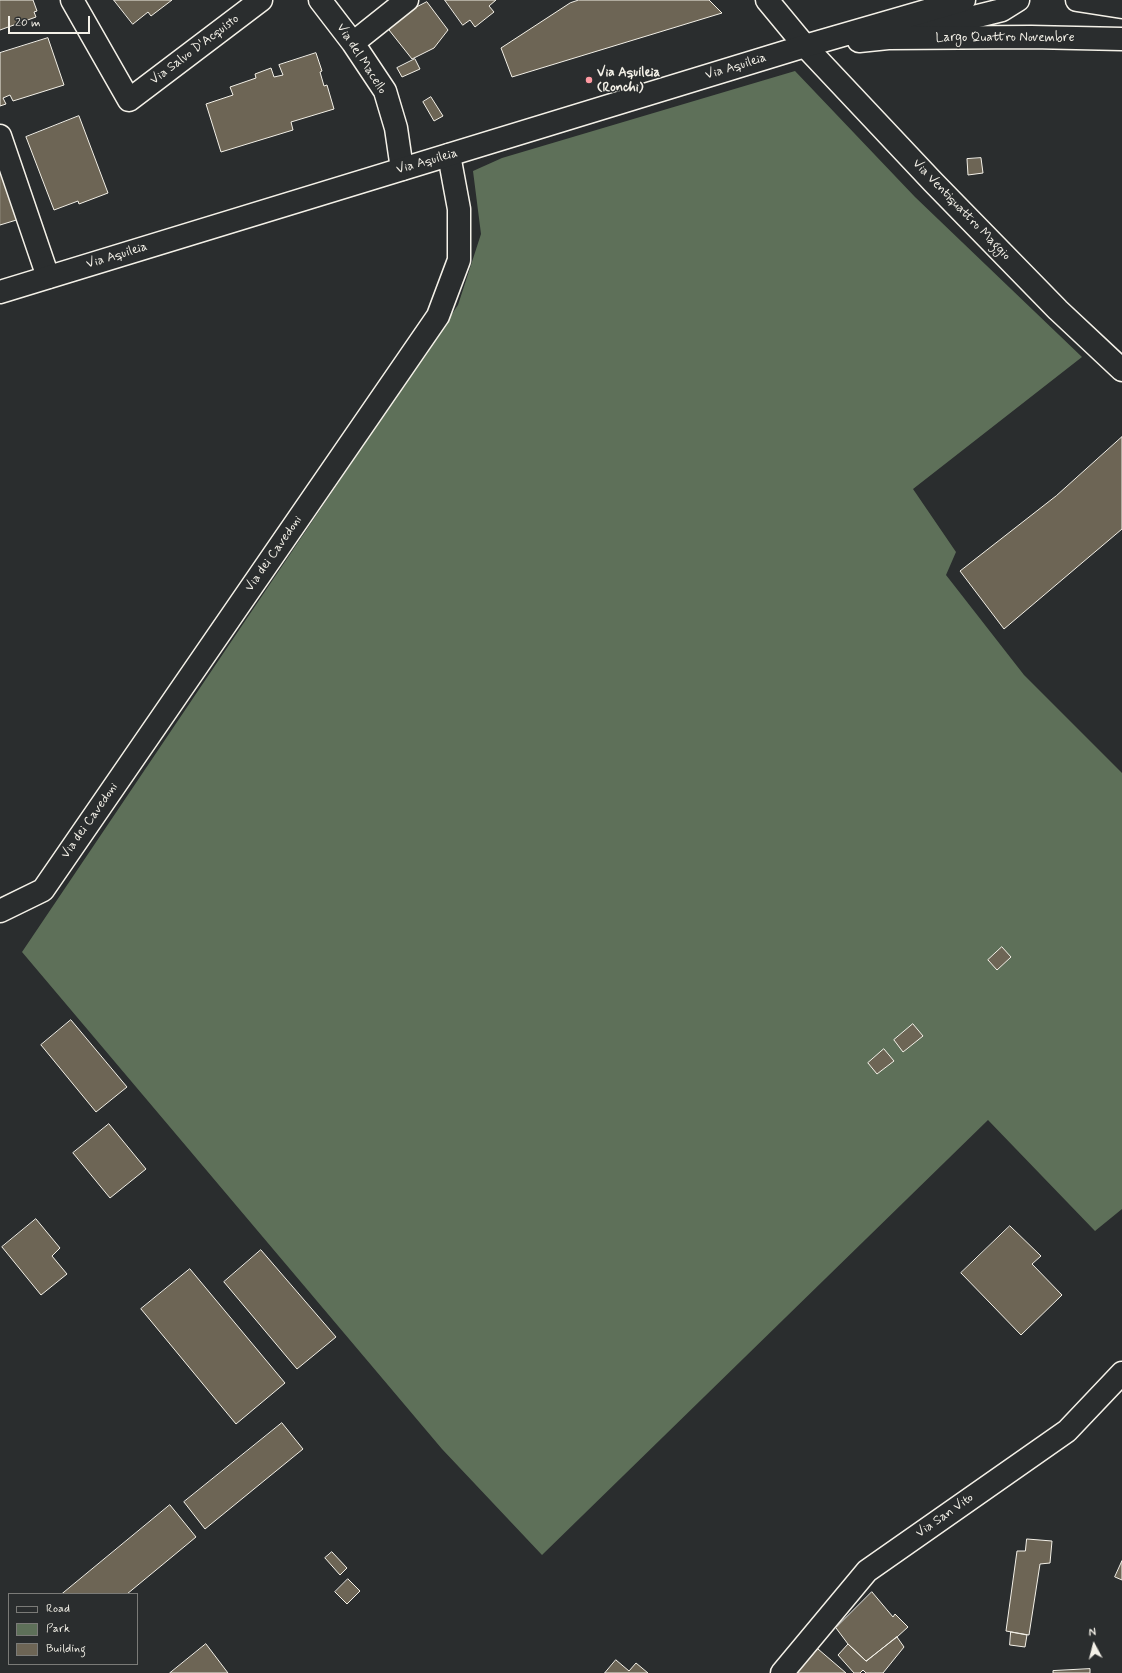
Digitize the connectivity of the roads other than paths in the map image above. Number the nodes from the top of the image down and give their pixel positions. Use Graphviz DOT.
graph roads {
  1 [pos="72,0"];
  2 [pos="261,0"];
  3 [pos="320,0"];
  4 [pos="407,0"];
  5 [pos="767,0"];
  6 [pos="964,0"];
  7 [pos="1018,0"];
  8 [pos="1077,0"];
  9 [pos="1122,7"];
  10 [pos="888,38"];
  11 [pos="1122,39"];
  12 [pos="354,43"];
  13 [pos="804,46"];
  14 [pos="0,136"];
  15 [pos="449,155"];
  16 [pos="402,169"];
  17 [pos="48,277"];
  18 [pos="0,292"];
  19 [pos="1122,370"];
  20 [pos="0,911"];
  21 [pos="1122,1373"];
  22 [pos="782,1673"];
  1 -- 2 [label="street, Via Salvo D'Acquisto"];
  3 -- 12 [label="street, Via del Macello"];
  4 -- 12 [label="street"];
  5 -- 13 [label="street, Via Ventiquattro Maggio"];
  6 -- 13 [label="street"];
  7 -- 10 [label="street, Largo Quattro Novembre"];
  8 -- 9 [label="street"];
  10 -- 11 [label="street, Largo Quattro Novembre"];
  10 -- 13 [label="street, Largo Quattro Novembre"];
  12 -- 16 [label="street, Via del Macello"];
  13 -- 15 [label="street, Via Aquileia"];
  13 -- 19 [label="street, Via Ventiquattro Maggio"];
  14 -- 17 [label="street"];
  15 -- 16 [label="street, Via Aquileia"];
  15 -- 20 [label="street, Via dei Cavedoni"];
  16 -- 17 [label="street, Via Aquileia"];
  17 -- 18 [label="street, Via Aquileia"];
  21 -- 22 [label="street, Via San Vito"];
}
